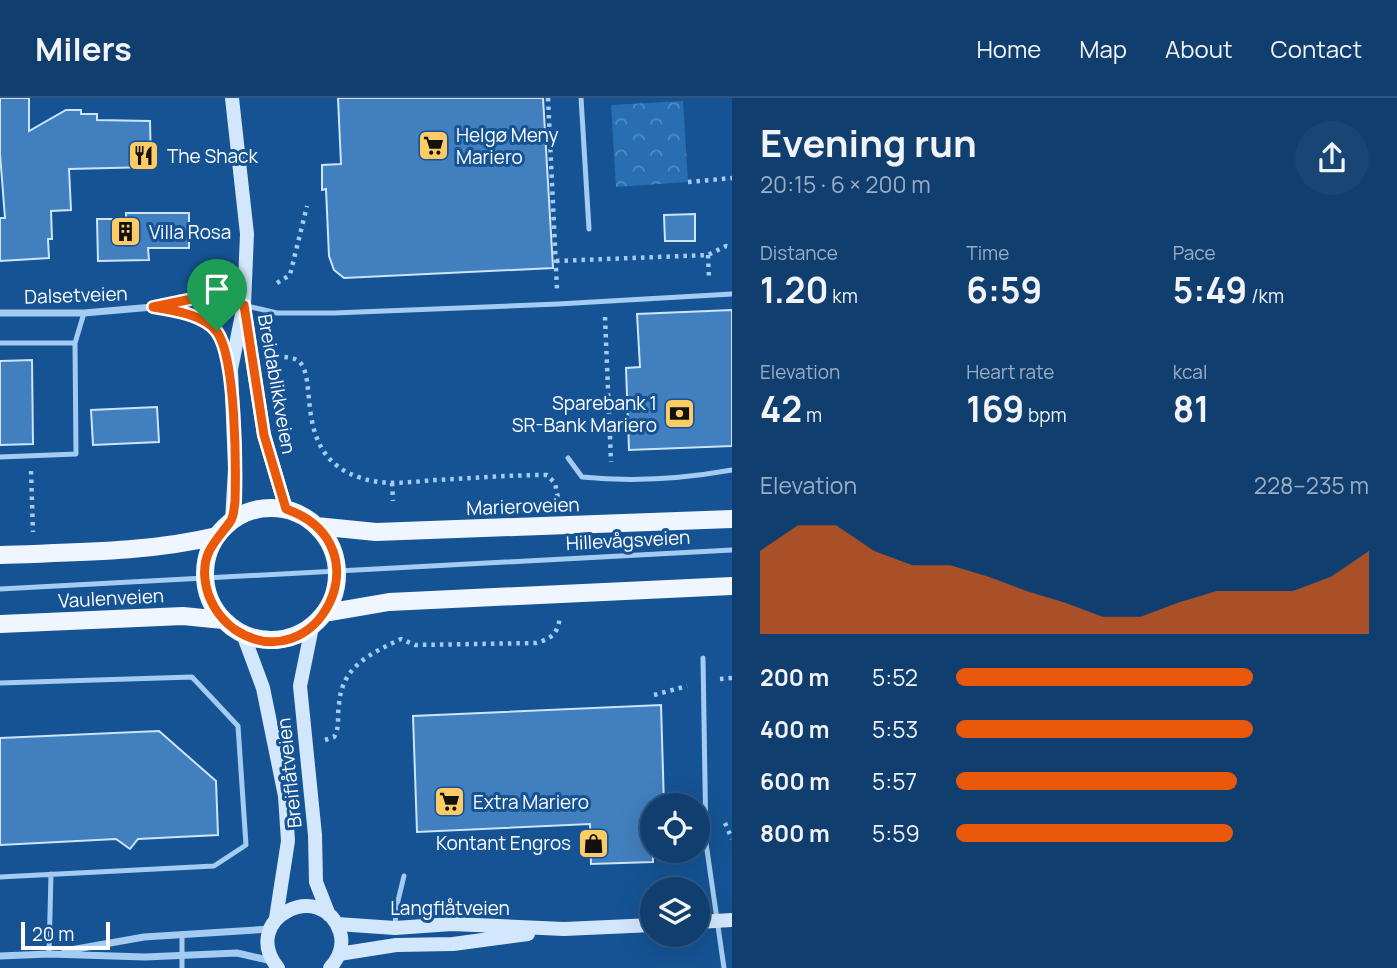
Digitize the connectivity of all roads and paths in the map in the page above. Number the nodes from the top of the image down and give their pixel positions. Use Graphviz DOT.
graph roads {
  1 [pos="232,98"];
  2 [pos="548,98"];
  3 [pos="581,98"];
  4 [pos="732,178"];
  5 [pos="688,182"];
  6 [pos="307,206"];
  7 [pos="589,229"];
  8 [pos="732,247"];
  9 [pos="556,261"];
  10 [pos="277,283"];
  11 [pos="732,295"];
  12 [pos="604,301"];
  13 [pos="558,304"];
  14 [pos="244,305"];
  15 [pos="153,307"];
  16 [pos="0,313"];
  17 [pos="84,313"];
  18 [pos="0,343"];
  19 [pos="75,343"];
  20 [pos="276,356"];
  21 [pos="231,369"];
  22 [pos="0,457"];
  23 [pos="36,457"];
  24 [pos="568,458"];
  25 [pos="732,470"];
  26 [pos="612,480"];
  27 [pos="392,483"];
  28 [pos="393,501"];
  29 [pos="559,507"];
  30 [pos="286,509"];
  31 [pos="732,519"];
  32 [pos="232,521"];
  33 [pos="316,526"];
  34 [pos="33,533"];
  35 [pos="217,536"];
  36 [pos="732,550"];
  37 [pos="0,555"];
  38 [pos="337,570"];
  39 [pos="205,579"];
  40 [pos="732,586"];
  41 [pos="0,589"];
  42 [pos="561,612"];
  43 [pos="325,613"];
  44 [pos="223,620"];
  45 [pos="0,624"];
  46 [pos="312,627"];
  47 [pos="243,634"];
  48 [pos="703,658"];
  49 [pos="0,683"];
  50 [pos="321,741"];
  51 [pos="51,874"];
  52 [pos="0,877"];
  53 [pos="404,877"];
  54 [pos="333,919"];
  55 [pos="725,921"];
  56 [pos="273,924"];
  57 [pos="640,926"];
  58 [pos="395,928"];
  59 [pos="564,929"];
  60 [pos="181,934"];
  61 [pos="396,945"];
  62 [pos="50,954"];
  63 [pos="339,954"];
  64 [pos="182,955"];
  65 [pos="0,956"];
  66 [pos="275,964"];
  67 [pos="183,968"];
  68 [pos="330,968"];
  69 [pos="724,968"];
  1 -- 14 [label="street, Breidablikkveien"];
  2 -- 9 [label="path"];
  3 -- 7 [label="lane"];
  4 -- 5 [label="path"];
  6 -- 10 [label="path"];
  8 -- 9 [label="path"];
  9 -- 13 [label="path"];
  11 -- 12 [label="lane"];
  12 -- 13 [label="lane"];
  12 -- 26 [label="path"];
  13 -- 14 [label="lane"];
  14 -- 15 [label="street, Dalsetveien"];
  14 -- 21 [label="street, Breidablikkveien"];
  14 -- 30 [label="street, Breidablikkveien"];
  15 -- 17 [label="street, Dalsetveien"];
  15 -- 21 [label="street, Dalsetveien"];
  16 -- 17 [label="street, Dalsetveien"];
  17 -- 19 [label="lane"];
  18 -- 19 [label="lane"];
  19 -- 23 [label="lane"];
  20 -- 27 [label="path"];
  21 -- 32 [label="street, Breidablikkveien"];
  22 -- 23 [label="lane"];
  23 -- 34 [label="path"];
  24 -- 26 [label="lane"];
  25 -- 26 [label="lane"];
  27 -- 28 [label="path"];
  27 -- 29 [label="path"];
  30 -- 32 [label="main road"];
  30 -- 33 [label="main road"];
  31 -- 33 [label="main road, Marieroveien"];
  32 -- 35 [label="main road"];
  33 -- 38 [label="main road"];
  35 -- 37 [label="main road"];
  35 -- 39 [label="main road"];
  36 -- 38 [label="lane, Hillevågsveien"];
  38 -- 39 [label="lane, Hillevågsveien"];
  38 -- 43 [label="main road"];
  39 -- 41 [label="lane, Hillevågsveien"];
  39 -- 44 [label="main road"];
  40 -- 43 [label="main road"];
  42 -- 50 [label="path"];
  43 -- 46 [label="main road"];
  44 -- 45 [label="main road, Vaulenveien"];
  44 -- 47 [label="main road"];
  46 -- 47 [label="main road"];
  46 -- 54 [label="street, Breiflåtveien"];
  47 -- 56 [label="street, Breiflåtveien"];
  48 -- 55 [label="lane"];
  49 -- 51 [label="lane"];
  51 -- 52 [label="lane"];
  51 -- 62 [label="lane"];
  53 -- 58 [label="lane"];
  54 -- 56 [label="street, Langflåtveien"];
  54 -- 58 [label="street, Langflåtveien"];
  54 -- 63 [label="street, Breiflåtveien"];
  55 -- 69 [label="lane"];
  56 -- 60 [label="street"];
  56 -- 66 [label="street, Breiflåtveien"];
  57 -- 59 [label="street, Langflåtveien"];
  58 -- 59 [label="street, Langflåtveien"];
  58 -- 61 [label="lane"];
  59 -- 61 [label="street, Langflåtveien"];
  60 -- 62 [label="street"];
  60 -- 64 [label="lane"];
  61 -- 63 [label="street, Langflåtveien"];
  62 -- 64 [label="street"];
  62 -- 65 [label="street"];
  63 -- 68 [label="street"];
  64 -- 66 [label="street"];
  64 -- 67 [label="lane"];
}
